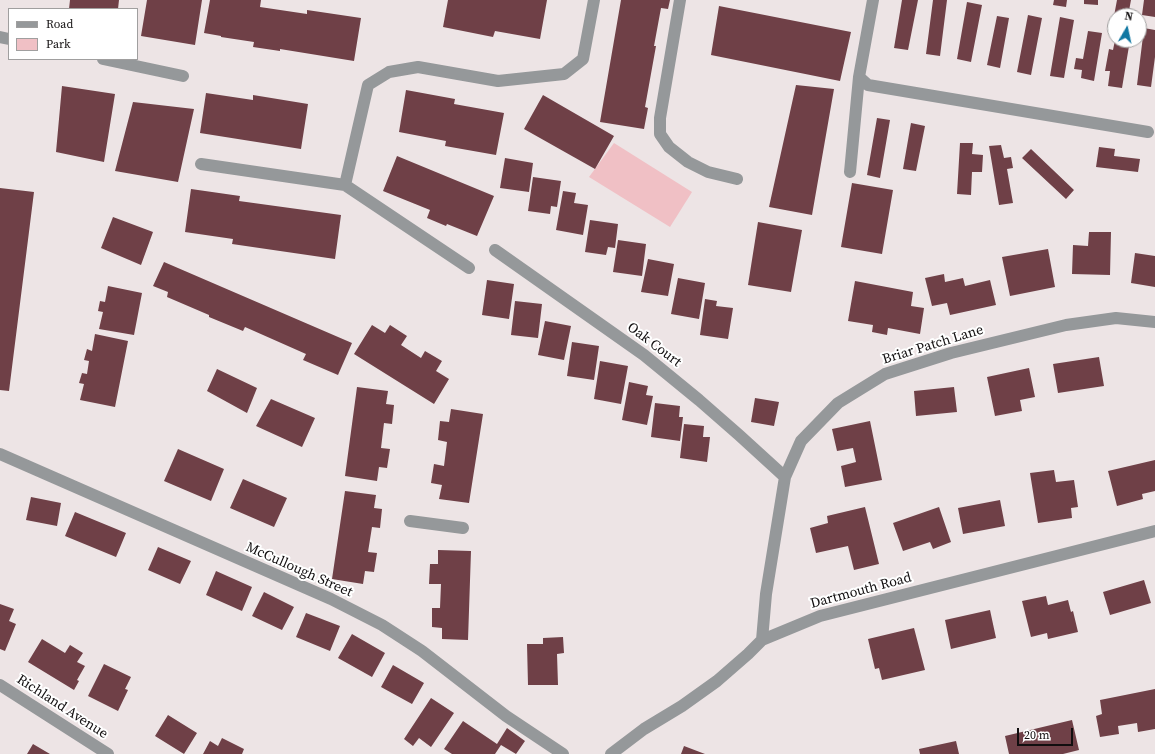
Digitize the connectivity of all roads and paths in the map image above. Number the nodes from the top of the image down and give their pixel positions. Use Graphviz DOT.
graph roads {
  1 [pos="594,0"];
  2 [pos="680,0"];
  3 [pos="873,0"];
  4 [pos="108,60"];
  5 [pos="183,76"];
  6 [pos="859,76"];
  7 [pos="1148,132"];
  8 [pos="201,164"];
  9 [pos="850,172"];
  10 [pos="737,179"];
  11 [pos="344,185"];
  12 [pos="495,250"];
  13 [pos="469,268"];
  14 [pos="1155,322"];
  15 [pos="0,454"];
  16 [pos="785,477"];
  17 [pos="410,521"];
  18 [pos="463,528"];
  19 [pos="1155,531"];
  20 [pos="762,640"];
  21 [pos="0,685"];
  22 [pos="108,754"];
  23 [pos="563,754"];
  24 [pos="610,754"];
  1 -- 11 [label="street"];
  2 -- 10 [label="street"];
  3 -- 6 [label="street"];
  4 -- 5 [label="street"];
  6 -- 7 [label="street"];
  6 -- 9 [label="street"];
  8 -- 11 [label="street"];
  11 -- 13 [label="street"];
  12 -- 16 [label="street, Oak Court"];
  14 -- 16 [label="street, Briar Patch Lane"];
  15 -- 23 [label="street, McCullough Street"];
  16 -- 20 [label="street, Briar Patch Lane"];
  17 -- 18 [label="street"];
  19 -- 20 [label="street, Dartmouth Road"];
  20 -- 24 [label="street, Dartmouth Road"];
  21 -- 22 [label="street, Richland Avenue"];
}
